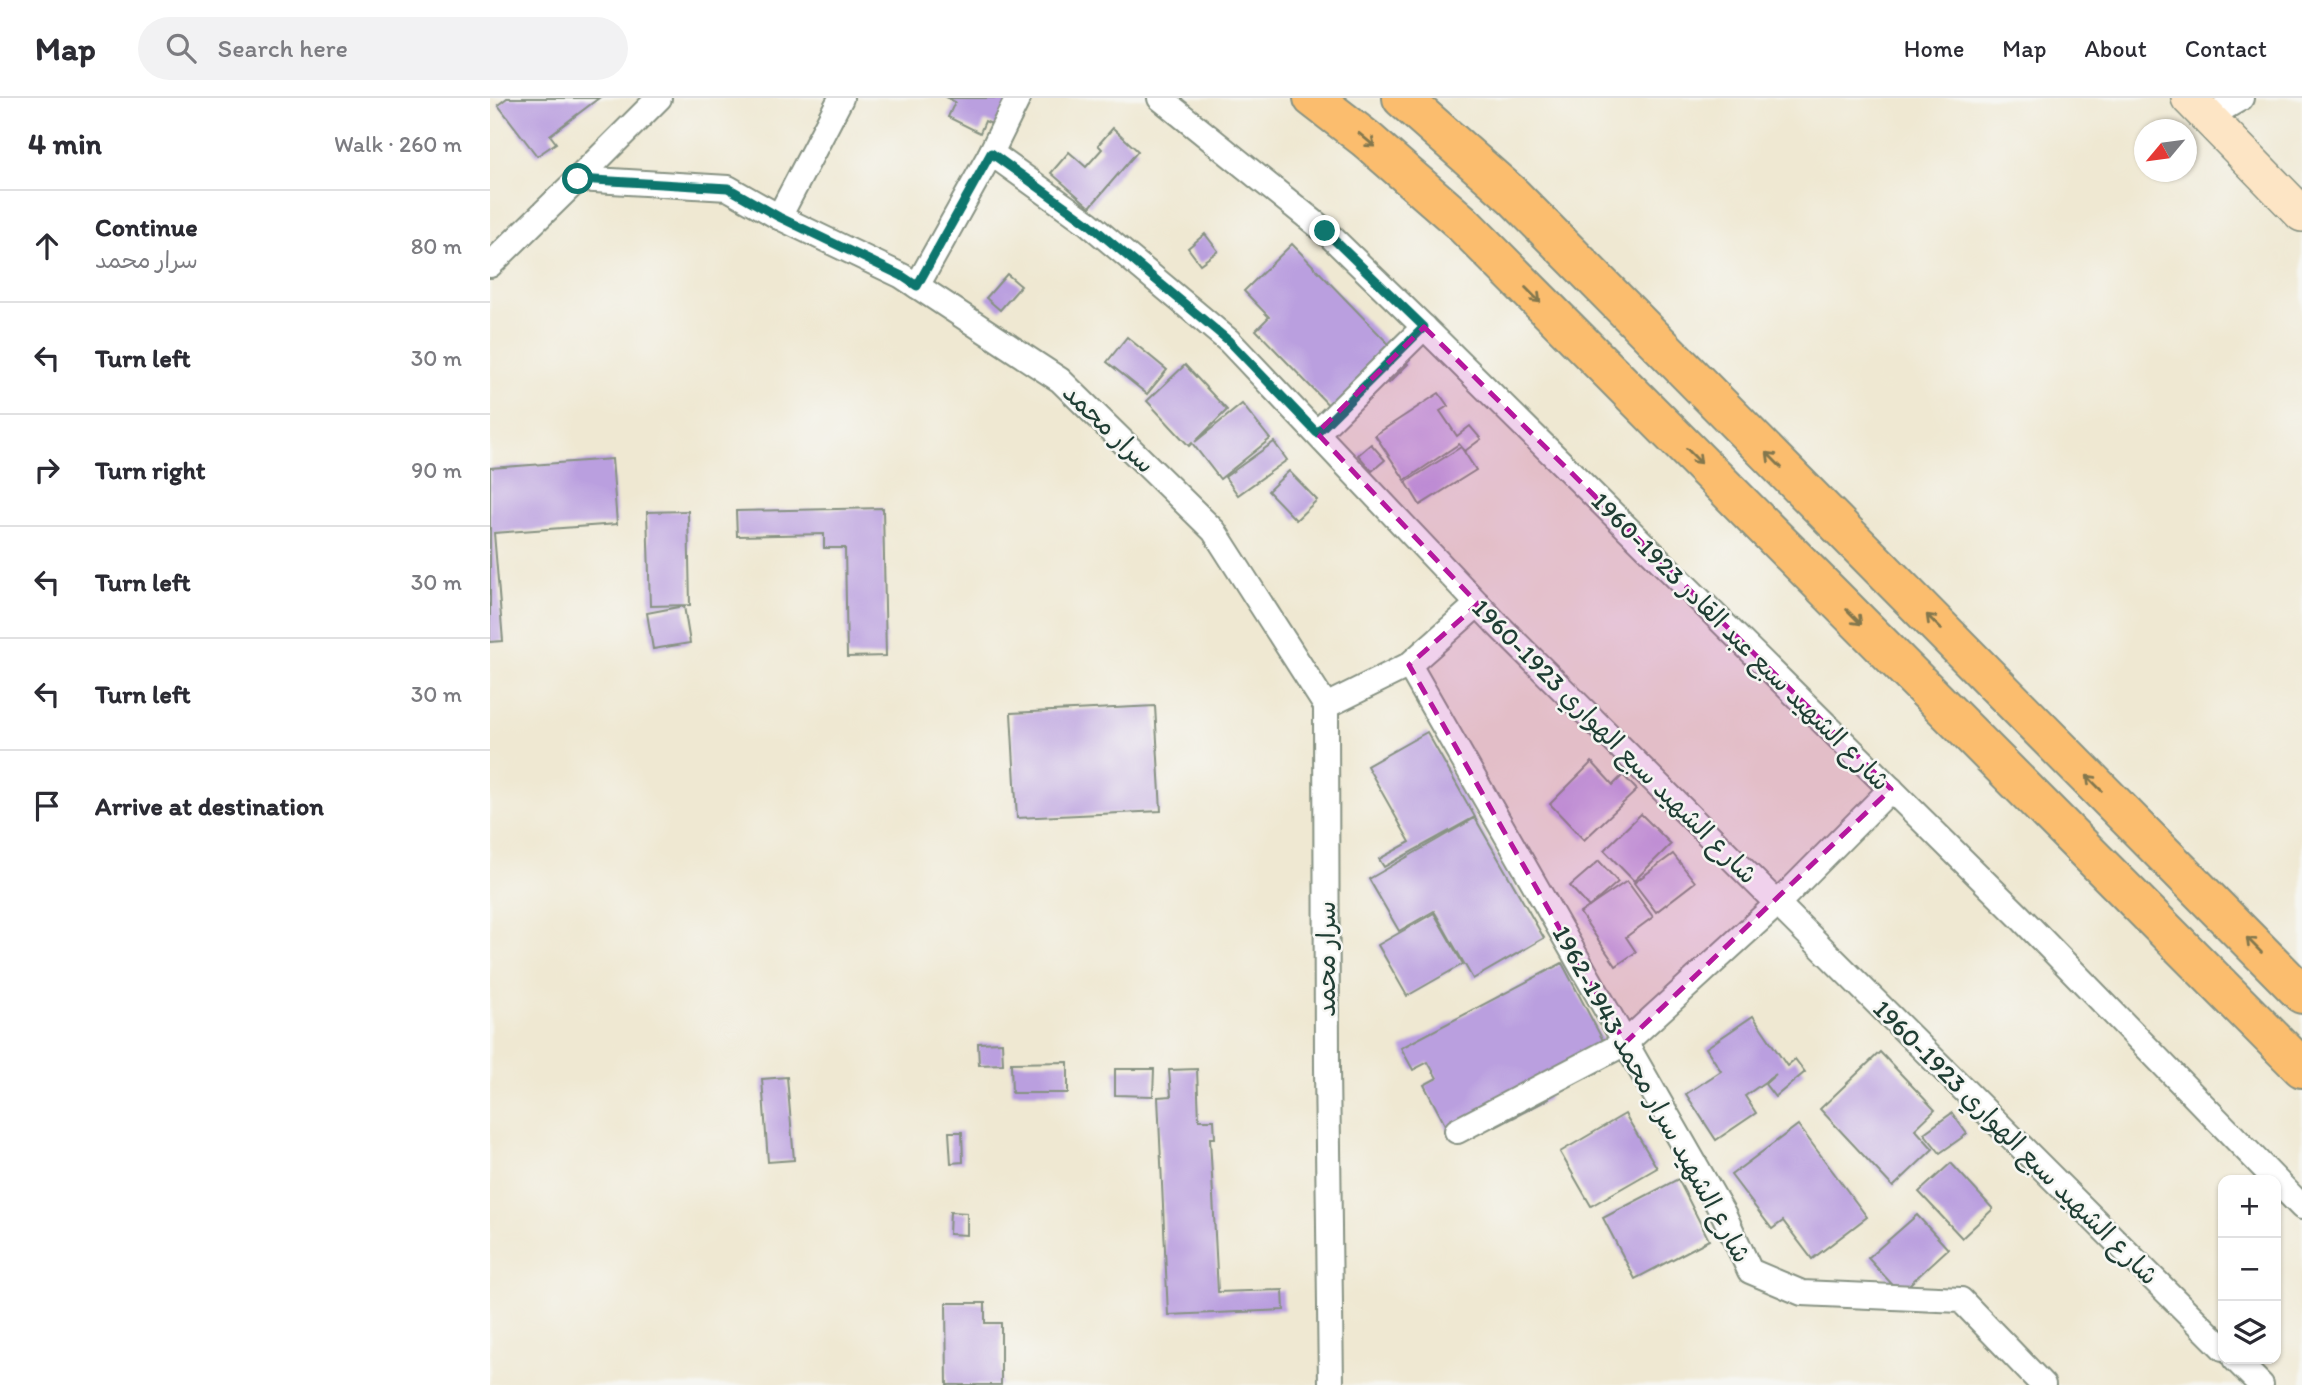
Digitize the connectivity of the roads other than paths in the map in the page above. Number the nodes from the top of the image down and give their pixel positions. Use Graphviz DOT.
graph roads {
  1 [pos="659,98"];
  2 [pos="841,98"];
  3 [pos="1018,98"];
  4 [pos="1160,98"];
  5 [pos="1313,98"];
  6 [pos="1402,98"];
  7 [pos="2241,98"];
  8 [pos="2198,108"];
  9 [pos="991,153"];
  10 [pos="578,179"];
  11 [pos="2302,214"];
  12 [pos="779,217"];
  13 [pos="490,265"];
  14 [pos="917,286"];
  15 [pos="1424,327"];
  16 [pos="1317,433"];
  17 [pos="1478,604"];
  18 [pos="1409,665"];
  19 [pos="1326,706"];
  20 [pos="1891,789"];
  21 [pos="1777,904"];
  22 [pos="2302,994"];
  23 [pos="1625,1043"];
  24 [pos="2302,1068"];
  25 [pos="1457,1131"];
  26 [pos="2302,1207"];
  27 [pos="2218,1343"];
  28 [pos="2240,1364"];
  29 [pos="1331,1385"];
  30 [pos="2043,1385"];
  31 [pos="2261,1385"];
  1 -- 10 [label="street"];
  2 -- 12 [label="street"];
  3 -- 9 [label="street"];
  4 -- 15 [label="street, شارع الشهيد سبع عبد القادر 1923-1960"];
  5 -- 24 [label="highway, one-way"];
  22 -- 6 [label="highway, one-way"];
  7 -- 8 [label="street"];
  8 -- 11 [label="main road"];
  9 -- 14 [label="street"];
  9 -- 16 [label="street, شارع الشهيد سبع الهواري 1923-1960"];
  10 -- 12 [label="street, سرار محمد"];
  10 -- 13 [label="street"];
  12 -- 14 [label="street, سرار محمد"];
  14 -- 19 [label="street, سرار محمد"];
  15 -- 16 [label="street"];
  15 -- 20 [label="street, شارع الشهيد سبع عبد القادر 1923-1960"];
  16 -- 17 [label="street, شارع الشهيد سبع الهواري 1923-1960"];
  17 -- 18 [label="street"];
  17 -- 21 [label="street, شارع الشهيد سبع الهواري 1923-1960"];
  18 -- 19 [label="street"];
  18 -- 23 [label="street, شارع الشهيد سرار محمد 1943-1962"];
  19 -- 29 [label="street, سرار محمد"];
  20 -- 21 [label="street"];
  20 -- 26 [label="street, شارع الشهيد سبع عبد القادر 1923-1960"];
  21 -- 23 [label="street"];
  21 -- 27 [label="street, شارع الشهيد سبع الهواري 1923-1960"];
  23 -- 25 [label="street"];
  23 -- 30 [label="street, شارع الشهيد سرار محمد 1943-1962"];
  28 -- 31 [label="street"];
}
